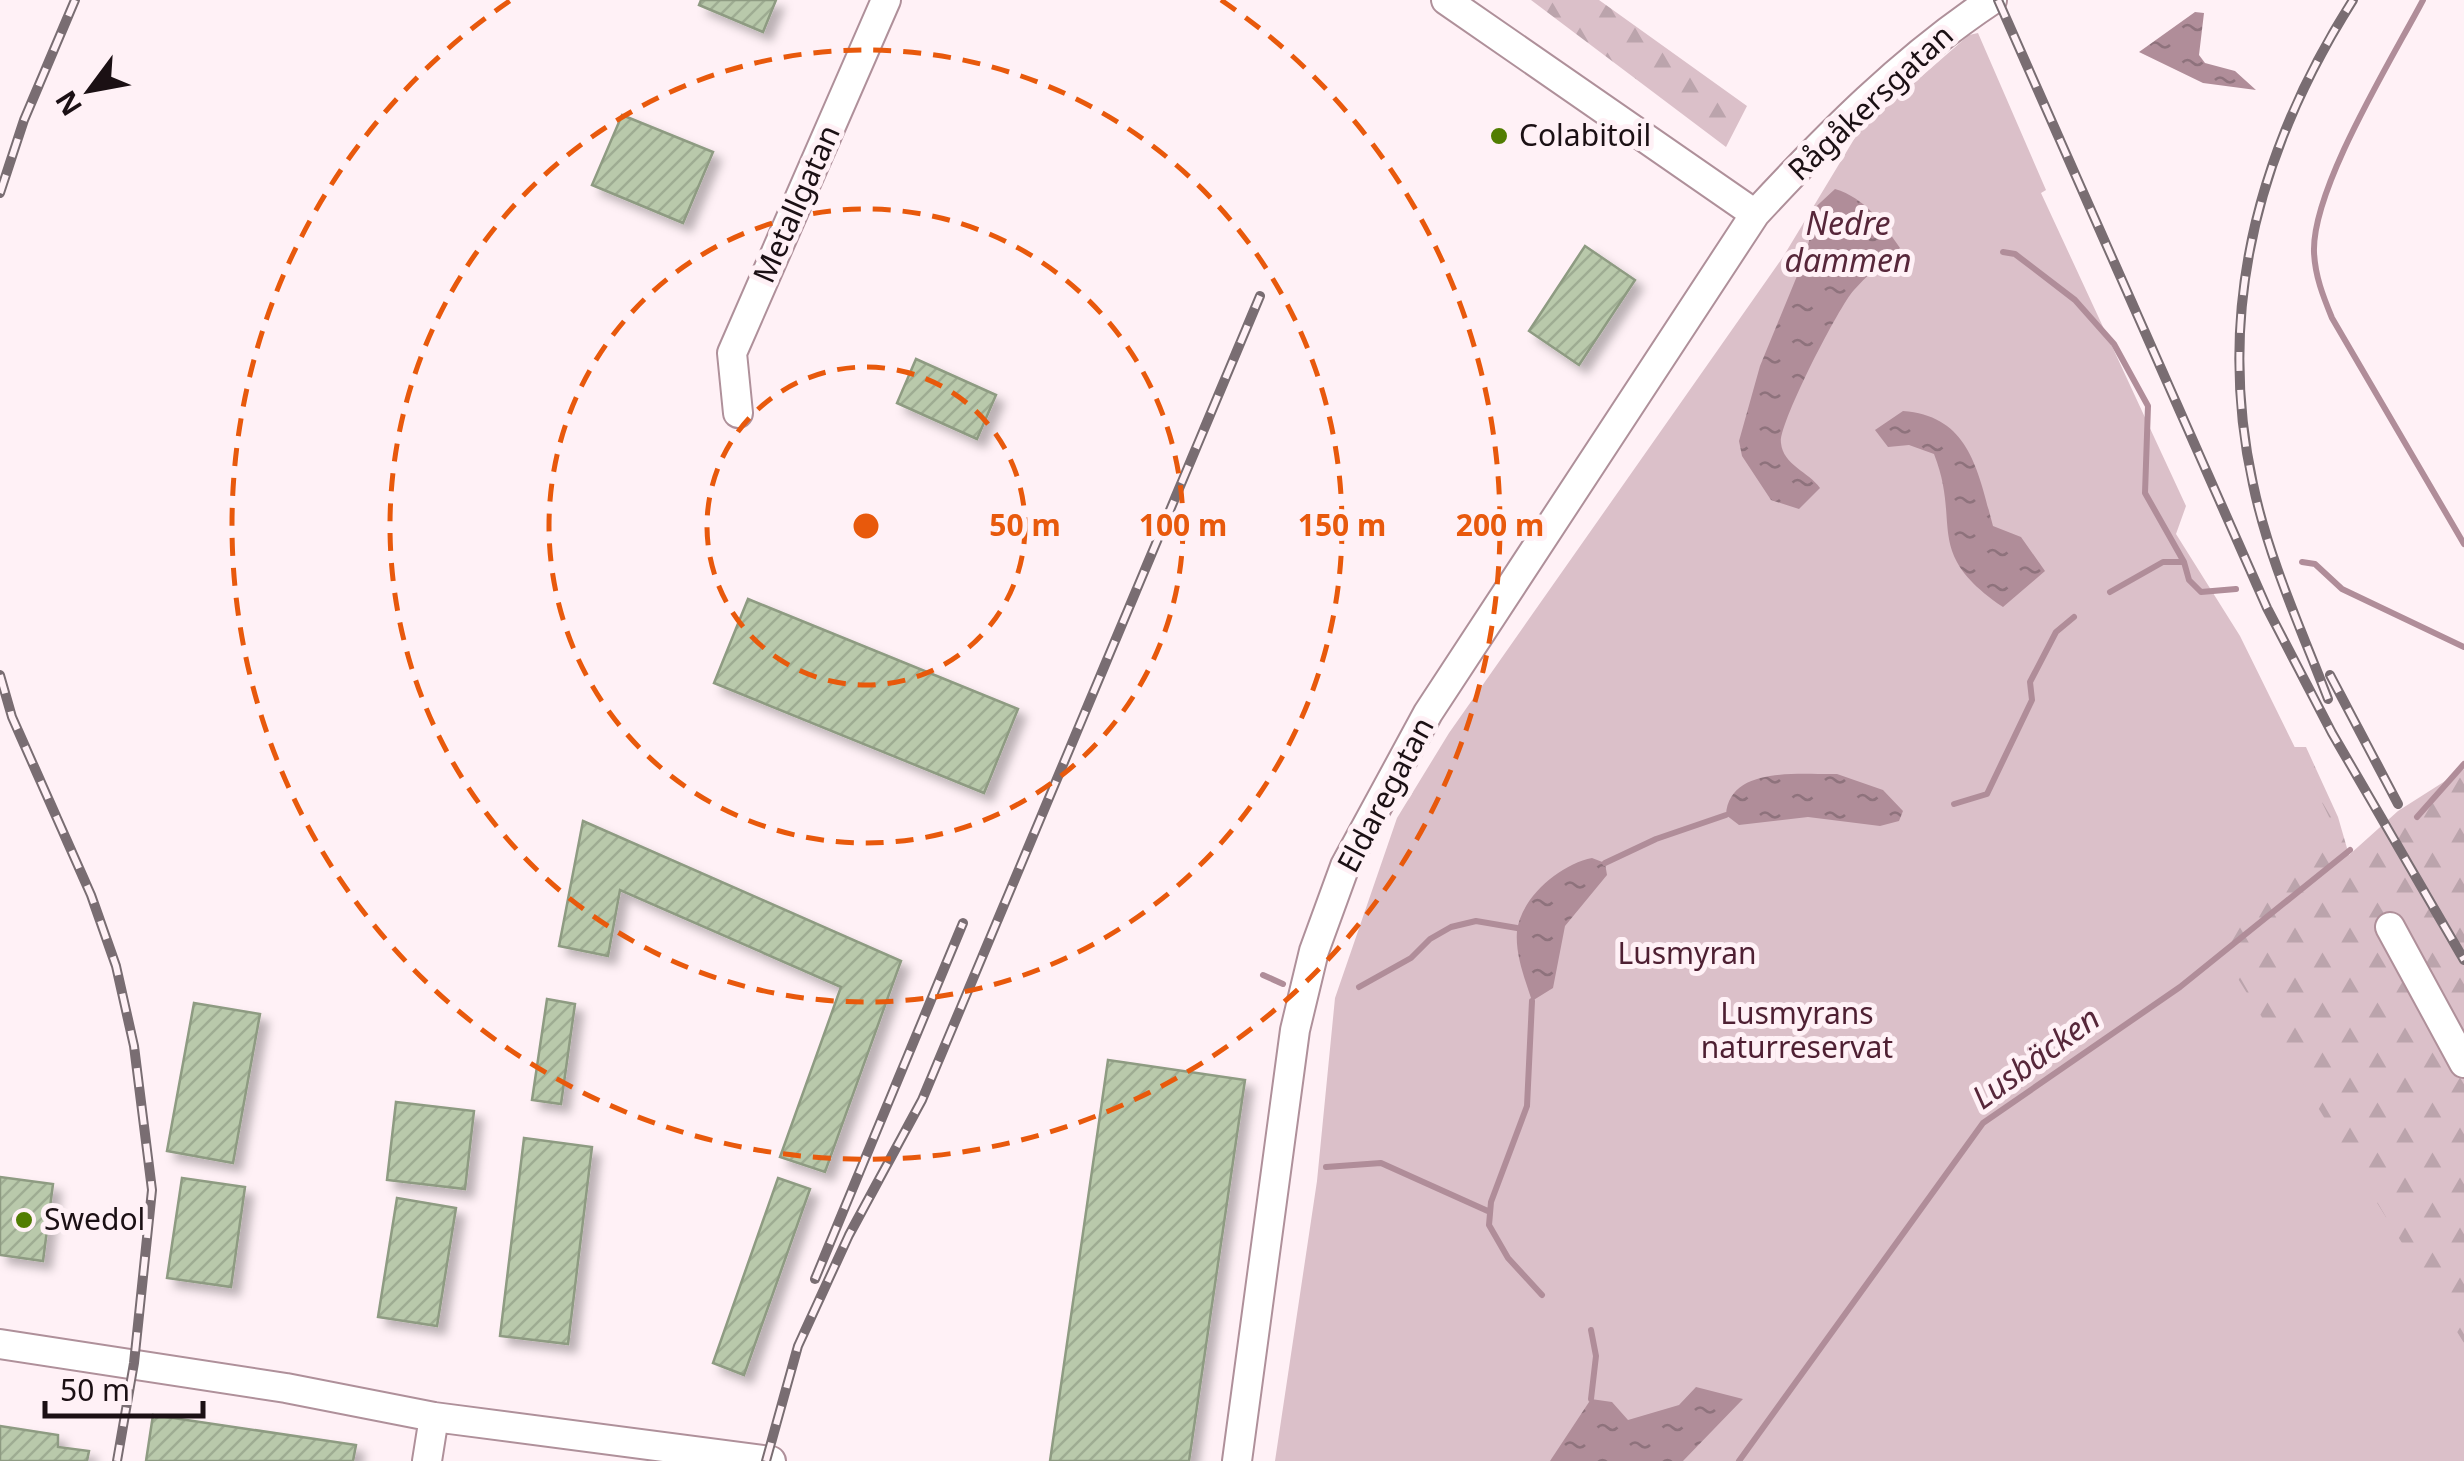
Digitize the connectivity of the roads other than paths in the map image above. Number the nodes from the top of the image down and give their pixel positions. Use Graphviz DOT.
graph roads {
  1 [pos="886,0"];
  2 [pos="1446,0"];
  3 [pos="1992,0"];
  4 [pos="1755,214"];
  5 [pos="738,413"];
  6 [pos="2390,927"];
  7 [pos="2464,1064"];
  8 [pos="0,1344"];
  9 [pos="434,1417"];
  10 [pos="427,1461"];
  11 [pos="770,1461"];
  12 [pos="1237,1461"];
  1 -- 5 [label="street, Metallgatan"];
  2 -- 4 [label="street"];
  3 -- 4 [label="street, Rågåkersgatan"];
  4 -- 12 [label="street, Eldaregatan"];
  6 -- 7 [label="street"];
  8 -- 9 [label="street"];
  9 -- 10 [label="street"];
  9 -- 11 [label="street"];
}
